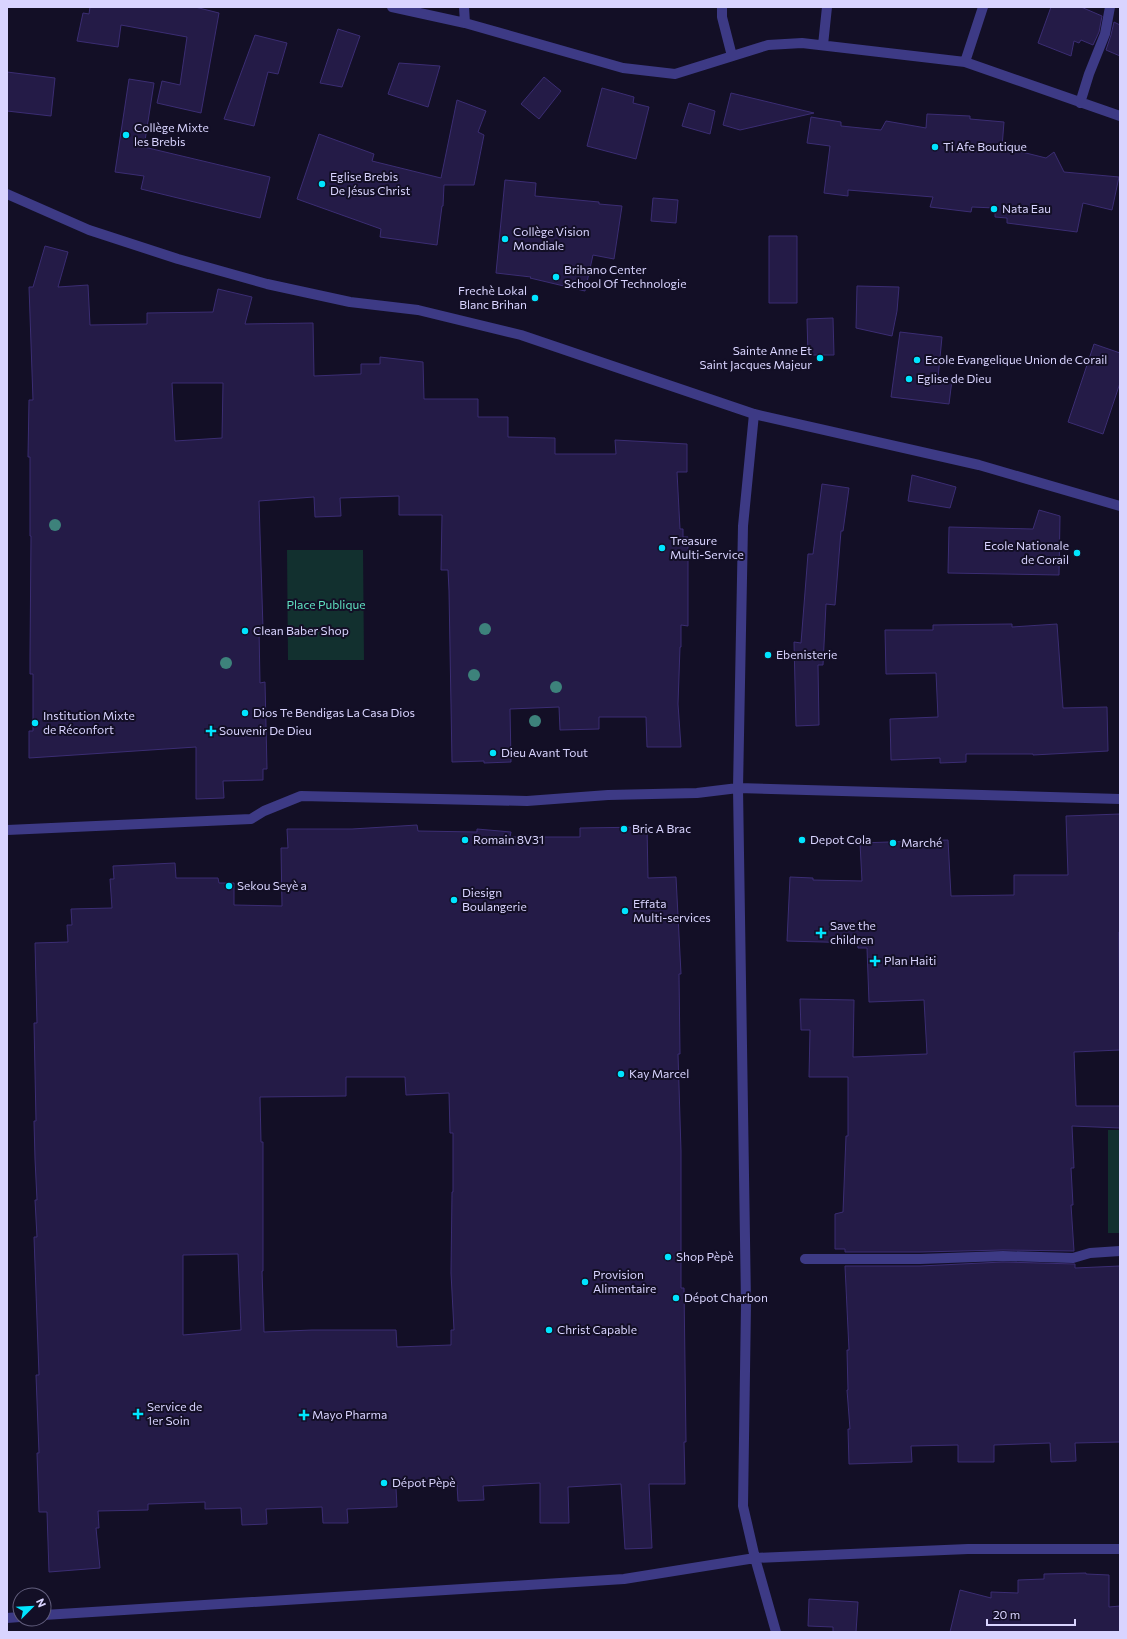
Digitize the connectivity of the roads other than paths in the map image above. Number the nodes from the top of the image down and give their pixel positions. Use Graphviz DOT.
graph roads {
  1 [pos="392,7"];
  2 [pos="464,7"];
  3 [pos="722,7"];
  4 [pos="827,7"];
  5 [pos="983,7"];
  6 [pos="1110,7"];
  7 [pos="466,23"];
  8 [pos="823,45"];
  9 [pos="732,56"];
  10 [pos="965,62"];
  11 [pos="1080,103"];
  12 [pos="1120,116"];
  13 [pos="7,194"];
  14 [pos="754,414"];
  15 [pos="1120,506"];
  16 [pos="738,788"];
  17 [pos="1120,798"];
  18 [pos="7,830"];
  19 [pos="1120,1251"];
  20 [pos="805,1258"];
  21 [pos="1120,1550"];
  22 [pos="755,1558"];
  23 [pos="52,1615"];
  24 [pos="776,1632"];
  1 -- 7 [label="street"];
  2 -- 7 [label="street"];
  3 -- 9 [label="street"];
  4 -- 8 [label="street"];
  5 -- 10 [label="street"];
  6 -- 11 [label="street"];
  7 -- 9 [label="street"];
  8 -- 9 [label="street"];
  8 -- 10 [label="street"];
  10 -- 11 [label="street"];
  11 -- 12 [label="street"];
  13 -- 14 [label="street"];
  14 -- 15 [label="street"];
  14 -- 16 [label="street"];
  16 -- 17 [label="street"];
  16 -- 18 [label="street"];
  16 -- 22 [label="street"];
  19 -- 20 [label="street"];
  21 -- 22 [label="street"];
  22 -- 23 [label="street"];
  22 -- 24 [label="street"];
}
